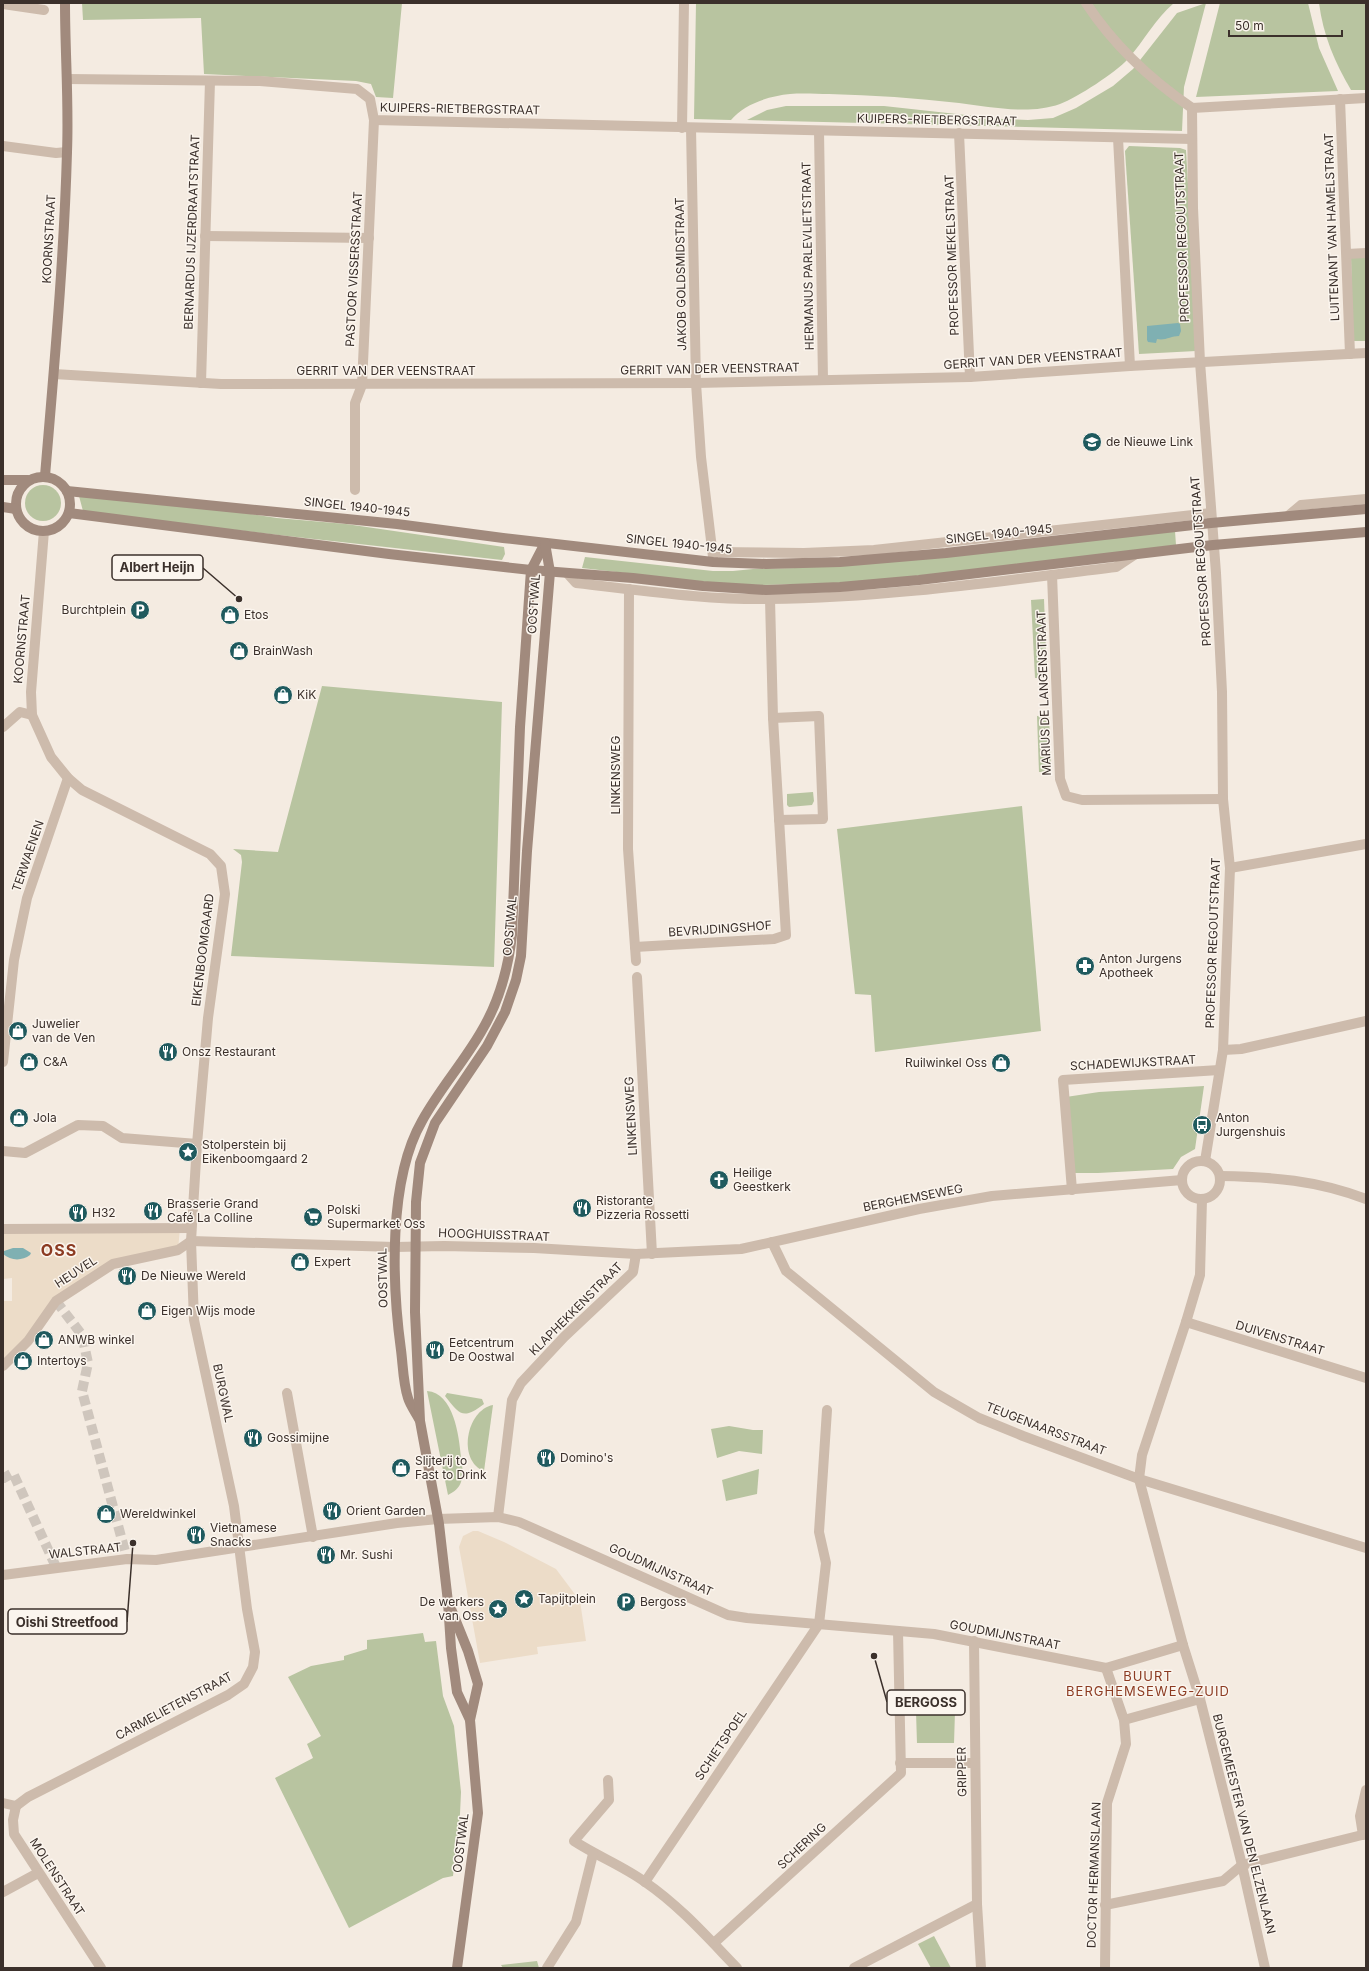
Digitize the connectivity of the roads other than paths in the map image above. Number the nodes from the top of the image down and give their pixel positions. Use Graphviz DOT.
graph roads {
  1 [pos="65,3"];
  2 [pos="684,3"];
  3 [pos="1086,3"];
  4 [pos="3,4"];
  5 [pos="44,10"];
  6 [pos="68,79"];
  7 [pos="210,81"];
  8 [pos="1366,98"];
  9 [pos="1340,99"];
  10 [pos="1192,108"];
  11 [pos="374,120"];
  12 [pos="687,128"];
  13 [pos="819,131"];
  14 [pos="959,133"];
  15 [pos="1118,138"];
  16 [pos="1192,139"];
  17 [pos="3,146"];
  18 [pos="67,152"];
  19 [pos="205,236"];
  20 [pos="369,238"];
  21 [pos="1366,253"];
  22 [pos="1347,254"];
  23 [pos="1366,353"];
  24 [pos="1350,354"];
  25 [pos="1200,362"];
  26 [pos="1130,366"];
  27 [pos="54,374"];
  28 [pos="970,377"];
  29 [pos="823,380"];
  30 [pos="201,383"];
  31 [pos="696,383"];
  32 [pos="362,385"];
  33 [pos="45,476"];
  34 [pos="3,480"];
  35 [pos="28,480"];
  36 [pos="67,490"];
  37 [pos="355,490"];
  38 [pos="1366,499"];
  39 [pos="3,507"];
  40 [pos="16,508"];
  41 [pos="1366,509"];
  42 [pos="69,513"];
  43 [pos="1288,516"];
  44 [pos="1211,518"];
  45 [pos="44,531"];
  46 [pos="1366,532"];
  47 [pos="545,543"];
  48 [pos="1213,545"];
  49 [pos="1134,555"];
  50 [pos="713,557"];
  51 [pos="531,570"];
  52 [pos="550,572"];
  53 [pos="567,573"];
  54 [pos="1052,575"];
  55 [pos="629,589"];
  56 [pos="770,599"];
  57 [pos="32,715"];
  58 [pos="773,718"];
  59 [pos="3,727"];
  60 [pos="68,778"];
  61 [pos="1224,799"];
  62 [pos="779,820"];
  63 [pos="1366,844"];
  64 [pos="1230,868"];
  65 [pos="635,947"];
  66 [pos="636,961"];
  67 [pos="637,977"];
  68 [pos="1366,1021"];
  69 [pos="1222,1050"];
  70 [pos="3,1062"];
  71 [pos="1219,1070"];
  72 [pos="454,1072"];
  73 [pos="464,1079"];
  74 [pos="197,1144"];
  75 [pos="3,1151"];
  76 [pos="1205,1161"];
  77 [pos="1220,1176"];
  78 [pos="1182,1180"];
  79 [pos="1072,1190"];
  80 [pos="1202,1199"];
  81 [pos="1366,1199"];
  82 [pos="191,1228"];
  83 [pos="3,1229"];
  84 [pos="191,1241"];
  85 [pos="772,1242"];
  86 [pos="416,1246"];
  87 [pos="395,1247"];
  88 [pos="636,1254"];
  89 [pos="652,1254"];
  90 [pos="1186,1322"];
  91 [pos="3,1366"];
  92 [pos="1366,1378"];
  93 [pos="287,1393"];
  94 [pos="827,1410"];
  95 [pos="420,1421"];
  96 [pos="1139,1479"];
  97 [pos="498,1517"];
  98 [pos="438,1519"];
  99 [pos="313,1537"];
  100 [pos="239,1548"];
  101 [pos="1366,1548"];
  102 [pos="3,1575"];
  103 [pos="448,1602"];
  104 [pos="819,1624"];
  105 [pos="898,1631"];
  106 [pos="974,1641"];
  107 [pos="1183,1645"];
  108 [pos="1106,1668"];
  109 [pos="1200,1699"];
  110 [pos="470,1720"];
  111 [pos="1124,1720"];
  112 [pos="900,1763"];
  113 [pos="975,1763"];
  114 [pos="608,1780"];
  115 [pos="1366,1790"];
  116 [pos="3,1803"];
  117 [pos="16,1806"];
  118 [pos="1364,1835"];
  119 [pos="593,1854"];
  120 [pos="1242,1865"];
  121 [pos="38,1872"];
  122 [pos="645,1882"];
  123 [pos="3,1892"];
  124 [pos="977,1904"];
  125 [pos="1105,1905"];
  126 [pos="714,1943"];
  127 [pos="101,1968"];
  128 [pos="456,1968"];
  129 [pos="546,1968"];
  130 [pos="737,1968"];
  131 [pos="854,1968"];
  132 [pos="981,1968"];
  133 [pos="1105,1968"];
  134 [pos="1265,1968"];
  1 -- 6 [label="street, KOORNSTRAAT"];
  2 -- 12 [label="street"];
  3 -- 10 [label="street"];
  4 -- 5 [label="street"];
  6 -- 7 [label="street, KUIPERS-RIETBERGSTRAAT"];
  6 -- 18 [label="street, KOORNSTRAAT"];
  7 -- 11 [label="street, KUIPERS-RIETBERGSTRAAT"];
  7 -- 19 [label="street, BERNARDUS IJZERDRAATSTRAAT"];
  8 -- 9 [label="street"];
  9 -- 10 [label="street"];
  9 -- 22 [label="street, LUITENANT VAN HAMELSTRAAT"];
  10 -- 16 [label="street, PROFESSOR REGOUTSTRAAT"];
  11 -- 12 [label="street, KUIPERS-RIETBERGSTRAAT"];
  11 -- 20 [label="street, PASTOOR VISSERSSTRAAT"];
  12 -- 13 [label="street, KUIPERS-RIETBERGSTRAAT"];
  12 -- 31 [label="street, JAKOB GOLDSMIDSTRAAT"];
  13 -- 14 [label="street, KUIPERS-RIETBERGSTRAAT"];
  13 -- 29 [label="street, HERMANUS PARLEVLIETSTRAAT"];
  14 -- 15 [label="street, KUIPERS-RIETBERGSTRAAT"];
  14 -- 28 [label="street, PROFESSOR MEKELSTRAAT"];
  15 -- 16 [label="street, KUIPERS-RIETBERGSTRAAT"];
  15 -- 26 [label="street"];
  16 -- 25 [label="street, PROFESSOR REGOUTSTRAAT"];
  17 -- 18 [label="street"];
  18 -- 27 [label="street, KOORNSTRAAT"];
  19 -- 20 [label="street"];
  19 -- 30 [label="street, BERNARDUS IJZERDRAATSTRAAT"];
  20 -- 32 [label="street, PASTOOR VISSERSSTRAAT"];
  21 -- 22 [label="street"];
  22 -- 24 [label="street, LUITENANT VAN HAMELSTRAAT"];
  23 -- 24 [label="street, GERRIT VAN DER VEENSTRAAT"];
  24 -- 25 [label="street, GERRIT VAN DER VEENSTRAAT"];
  25 -- 26 [label="street, GERRIT VAN DER VEENSTRAAT"];
  25 -- 44 [label="street, PROFESSOR REGOUTSTRAAT"];
  26 -- 28 [label="street, GERRIT VAN DER VEENSTRAAT"];
  27 -- 30 [label="street, GERRIT VAN DER VEENSTRAAT"];
  27 -- 33 [label="street, KOORNSTRAAT"];
  28 -- 29 [label="street, GERRIT VAN DER VEENSTRAAT"];
  29 -- 31 [label="street, GERRIT VAN DER VEENSTRAAT"];
  30 -- 32 [label="street, GERRIT VAN DER VEENSTRAAT"];
  31 -- 32 [label="street, GERRIT VAN DER VEENSTRAAT"];
  31 -- 50 [label="street, JAKOB GOLDSMIDSTRAAT"];
  32 -- 37 [label="street, PASTOOR VISSERSSTRAAT"];
  33 -- 35 [label="street"];
  33 -- 36 [label="street"];
  34 -- 35 [label="street"];
  35 -- 40 [label="street"];
  36 -- 42 [label="street"];
  36 -- 47 [label="street, SINGEL 1940-1945"];
  38 -- 43 [label="street"];
  39 -- 40 [label="street"];
  40 -- 45 [label="street"];
  41 -- 43 [label="street, SINGEL 1940-1945"];
  42 -- 45 [label="street"];
  42 -- 51 [label="street"];
  43 -- 44 [label="street, SINGEL 1940-1945"];
  44 -- 48 [label="street, PROFESSOR REGOUTSTRAAT"];
  44 -- 50 [label="street, SINGEL 1940-1945"];
  45 -- 57 [label="street, KOORNSTRAAT"];
  46 -- 48 [label="street"];
  47 -- 50 [label="street, SINGEL 1940-1945"];
  47 -- 51 [label="street, OOSTWAL"];
  47 -- 52 [label="street, OOSTWAL"];
  48 -- 49 [label="street"];
  48 -- 61 [label="street, PROFESSOR REGOUTSTRAAT"];
  49 -- 53 [label="street"];
  49 -- 54 [label="street"];
  51 -- 52 [label="street"];
  51 -- 72 [label="street, OOSTWAL"];
  52 -- 53 [label="street"];
  52 -- 73 [label="street, OOSTWAL"];
  53 -- 55 [label="street"];
  54 -- 56 [label="street"];
  54 -- 61 [label="street, MARIUS DE LANGENSTRAAT"];
  55 -- 56 [label="street"];
  55 -- 65 [label="street, LINKENSWEG"];
  56 -- 58 [label="street, BEVRIJDINGSHOF"];
  57 -- 59 [label="street"];
  57 -- 60 [label="street, EIKENBOOMGAARD"];
  58 -- 62 [label="street, BEVRIJDINGSHOF"];
  58 -- 62 [label="street"];
  60 -- 70 [label="street, TERWAENEN"];
  60 -- 74 [label="street, EIKENBOOMGAARD"];
  61 -- 64 [label="street, PROFESSOR REGOUTSTRAAT"];
  62 -- 65 [label="street, BEVRIJDINGSHOF"];
  63 -- 64 [label="street"];
  64 -- 69 [label="street, PROFESSOR REGOUTSTRAAT"];
  65 -- 66 [label="street, LINKENSWEG"];
  67 -- 89 [label="street, LINKENSWEG"];
  68 -- 69 [label="street"];
  69 -- 71 [label="street, PROFESSOR REGOUTSTRAAT"];
  71 -- 76 [label="street, PROFESSOR REGOUTSTRAAT"];
  71 -- 79 [label="street, SCHADEWIJKSTRAAT"];
  72 -- 73 [label="street"];
  72 -- 87 [label="street, OOSTWAL"];
  73 -- 86 [label="street, OOSTWAL"];
  74 -- 75 [label="street"];
  74 -- 82 [label="street, EIKENBOOMGAARD"];
  76 -- 77 [label="street"];
  76 -- 78 [label="street"];
  77 -- 80 [label="street"];
  77 -- 81 [label="street"];
  78 -- 79 [label="street, BERGHEMSEWEG"];
  78 -- 80 [label="street"];
  79 -- 85 [label="street, BERGHEMSEWEG"];
  80 -- 90 [label="street, BURGEMEESTER VAN DEN ELZENLAAN"];
  82 -- 83 [label="street"];
  82 -- 84 [label="street, EIKENBOOMGAARD"];
  84 -- 87 [label="street, HOOGHUISSTRAAT"];
  84 -- 91 [label="street, HEUVEL"];
  84 -- 100 [label="street, BURGWAL"];
  85 -- 89 [label="street, BERGHEMSEWEG"];
  85 -- 96 [label="street, TEUGENAARSSTRAAT"];
  86 -- 87 [label="street, HOOGHUISSTRAAT"];
  86 -- 88 [label="street, HOOGHUISSTRAAT"];
  86 -- 95 [label="street, OOSTWAL"];
  87 -- 95 [label="street, OOSTWAL"];
  88 -- 89 [label="street, HOOGHUISSTRAAT"];
  88 -- 97 [label="street, KLAPHEKKENSTRAAT"];
  90 -- 92 [label="street, DUIVENSTRAAT"];
  90 -- 96 [label="street, BURGEMEESTER VAN DEN ELZENLAAN"];
  93 -- 99 [label="street"];
  94 -- 104 [label="street"];
  95 -- 98 [label="street, OOSTWAL"];
  96 -- 101 [label="street, TEUGENAARSSTRAAT"];
  96 -- 107 [label="street, BURGEMEESTER VAN DEN ELZENLAAN"];
  97 -- 98 [label="street, GOUDMIJNSTRAAT"];
  97 -- 104 [label="street, GOUDMIJNSTRAAT"];
  98 -- 99 [label="street, WALSTRAAT"];
  98 -- 103 [label="street, OOSTWAL"];
  99 -- 100 [label="street, WALSTRAAT"];
  100 -- 102 [label="street, WALSTRAAT"];
  100 -- 117 [label="street, CARMELIETENSTRAAT"];
  103 -- 110 [label="street, OOSTWAL"];
  103 -- 110 [label="street, OOSTWAL"];
  104 -- 105 [label="street, GOUDMIJNSTRAAT"];
  104 -- 122 [label="street, SCHIETSPOEL"];
  105 -- 106 [label="street, GOUDMIJNSTRAAT"];
  105 -- 112 [label="street, SCHERING"];
  106 -- 108 [label="street, GOUDMIJNSTRAAT"];
  106 -- 113 [label="street, GRIPPER"];
  107 -- 108 [label="street, GOUDMIJNSTRAAT"];
  107 -- 109 [label="street, BURGEMEESTER VAN DEN ELZENLAAN"];
  108 -- 111 [label="street, DOCTOR HERMANSLAAN"];
  109 -- 111 [label="street"];
  109 -- 120 [label="street, BURGEMEESTER VAN DEN ELZENLAAN"];
  110 -- 128 [label="street, OOSTWAL"];
  111 -- 125 [label="street, DOCTOR HERMANSLAAN"];
  112 -- 113 [label="street"];
  112 -- 126 [label="street, SCHERING"];
  113 -- 124 [label="street, GRIPPER"];
  114 -- 119 [label="street"];
  115 -- 118 [label="street"];
  116 -- 117 [label="street"];
  117 -- 121 [label="street, MOLENSTRAAT"];
  118 -- 120 [label="street"];
  119 -- 122 [label="street"];
  119 -- 129 [label="street"];
  120 -- 125 [label="street"];
  120 -- 134 [label="street, BURGEMEESTER VAN DEN ELZENLAAN"];
  121 -- 123 [label="street"];
  121 -- 127 [label="street, MOLENSTRAAT"];
  122 -- 126 [label="street"];
  124 -- 131 [label="street"];
  124 -- 132 [label="street, GRIPPER"];
  125 -- 133 [label="street, DOCTOR HERMANSLAAN"];
  126 -- 130 [label="street"];
}
